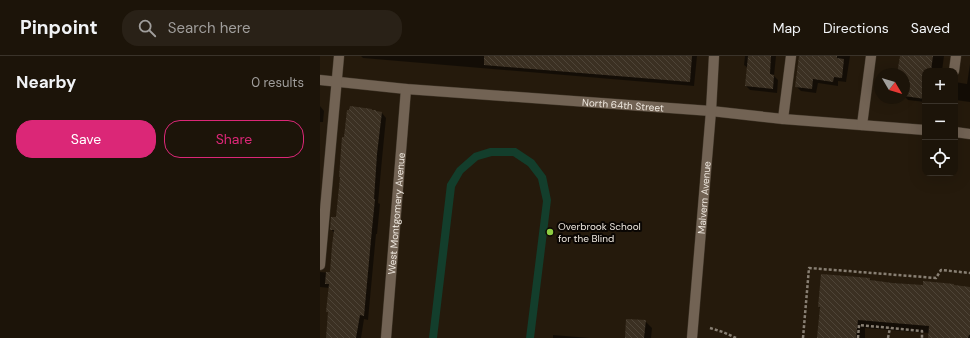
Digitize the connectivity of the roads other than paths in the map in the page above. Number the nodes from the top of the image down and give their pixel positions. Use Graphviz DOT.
graph roads {
  1 [pos="339,56"];
  2 [pos="714,56"];
  3 [pos="791,56"];
  4 [pos="871,56"];
  5 [pos="956,56"];
  6 [pos="954,68"];
  7 [pos="320,80"];
  8 [pos="337,81"];
  9 [pos="406,89"];
  10 [pos="711,111"];
  11 [pos="783,119"];
  12 [pos="862,125"];
  13 [pos="922,130"];
  14 [pos="958,132"];
  15 [pos="970,134"];
  16 [pos="320,266"];
  17 [pos="386,338"];
  18 [pos="692,338"];
  1 -- 8 [label="street"];
  2 -- 10 [label="street, Malvern Avenue"];
  3 -- 11 [label="street"];
  4 -- 12 [label="street"];
  5 -- 6 [label="street"];
  7 -- 8 [label="street, North 64th Street"];
  8 -- 9 [label="street, North 64th Street"];
  8 -- 16 [label="street"];
  9 -- 10 [label="street, North 64th Street"];
  9 -- 17 [label="street, West Montgomery Avenue"];
  10 -- 11 [label="street, North 64th Street"];
  10 -- 18 [label="street, Malvern Avenue"];
  11 -- 12 [label="street, North 64th Street"];
  12 -- 13 [label="street, North 64th Street"];
  14 -- 15 [label="street"];
}
